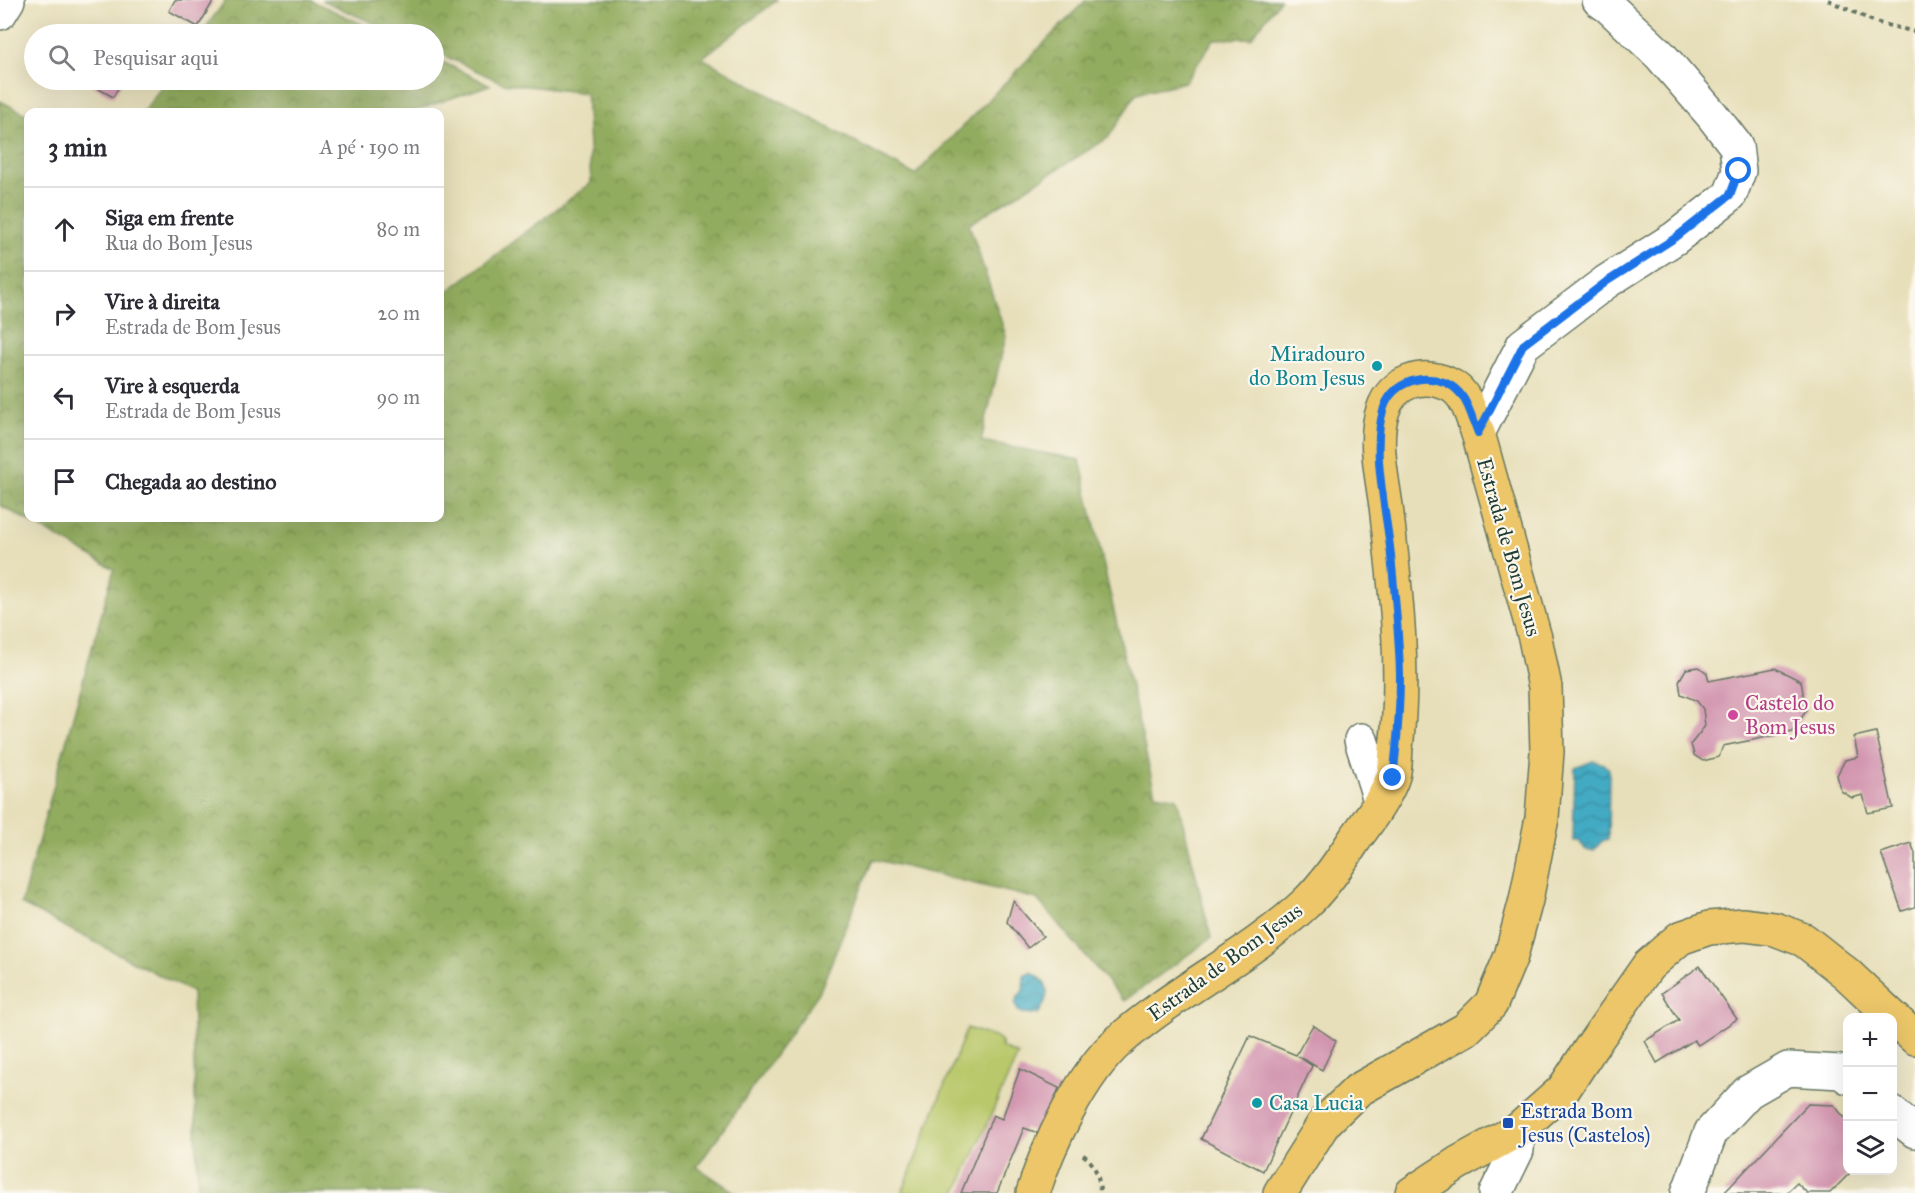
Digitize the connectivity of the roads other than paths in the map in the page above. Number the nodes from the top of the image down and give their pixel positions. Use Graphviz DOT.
graph roads {
  1 [pos="8,0"];
  2 [pos="1599,0"];
  3 [pos="0,13"];
  4 [pos="1478,433"];
  5 [pos="1361,740"];
  6 [pos="1380,800"];
  7 [pos="1915,1038"];
  8 [pos="1843,1073"];
  9 [pos="1897,1116"];
  10 [pos="1518,1130"];
  11 [pos="1915,1131"];
  12 [pos="1033,1193"];
  13 [pos="1280,1193"];
  14 [pos="1412,1193"];
  15 [pos="1496,1193"];
  16 [pos="1688,1193"];
  1 -- 3 [label="street"];
  2 -- 4 [label="street"];
  4 -- 6 [label="main road, Estrada de Bom Jesus"];
  4 -- 13 [label="main road, Estrada de Bom Jesus"];
  5 -- 6 [label="street"];
  6 -- 12 [label="main road, Estrada de Bom Jesus"];
  7 -- 10 [label="main road"];
  8 -- 16 [label="street"];
  9 -- 11 [label="street"];
  10 -- 14 [label="main road"];
  10 -- 15 [label="street"];
}
